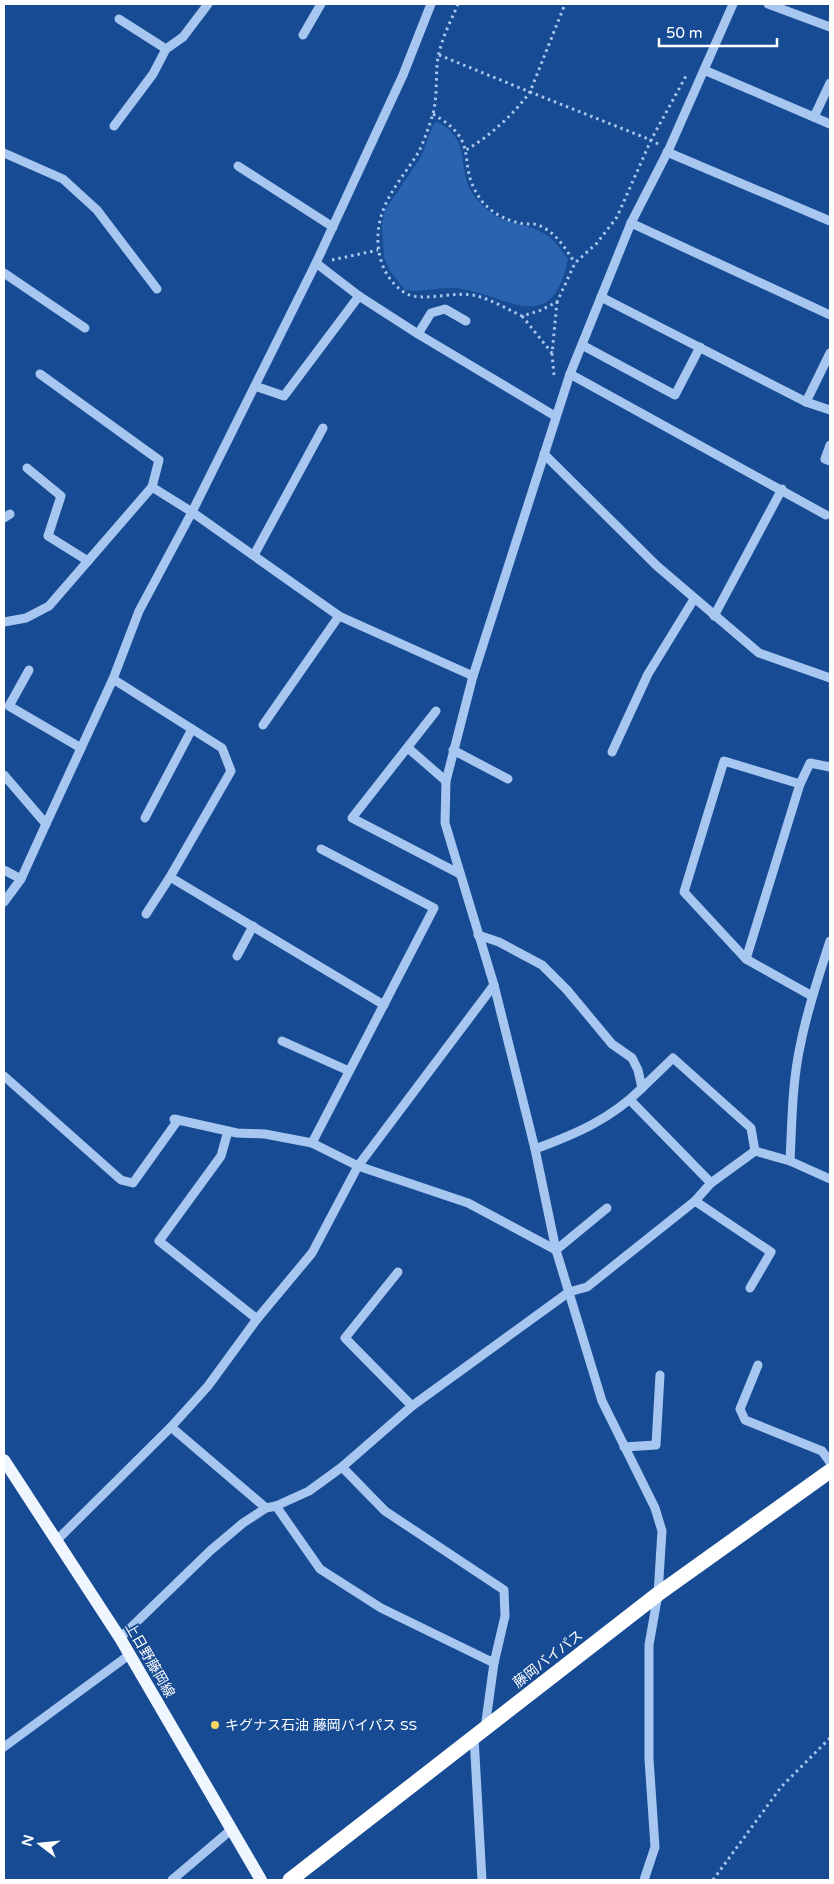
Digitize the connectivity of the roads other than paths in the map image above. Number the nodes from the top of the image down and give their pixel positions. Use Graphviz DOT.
graph roads {
  1 [pos="208,4"];
  2 [pos="321,4"];
  3 [pos="430,4"];
  4 [pos="733,4"];
  5 [pos="768,4"];
  6 [pos="119,19"];
  7 [pos="830,27"];
  8 [pos="303,35"];
  9 [pos="166,49"];
  10 [pos="704,70"];
  11 [pos="830,83"];
  12 [pos="814,117"];
  13 [pos="830,124"];
  14 [pos="114,126"];
  15 [pos="667,152"];
  16 [pos="4,153"];
  17 [pos="238,166"];
  18 [pos="830,221"];
  19 [pos="631,224"];
  20 [pos="333,227"];
  21 [pos="316,263"];
  22 [pos="4,273"];
  23 [pos="157,289"];
  24 [pos="359,296"];
  25 [pos="601,297"];
  26 [pos="830,314"];
  27 [pos="466,321"];
  28 [pos="85,328"];
  29 [pos="418,334"];
  30 [pos="582,345"];
  31 [pos="700,347"];
  32 [pos="830,353"];
  33 [pos="40,374"];
  34 [pos="570,374"];
  35 [pos="255,386"];
  36 [pos="806,402"];
  37 [pos="830,410"];
  38 [pos="555,416"];
  39 [pos="323,428"];
  40 [pos="830,445"];
  41 [pos="544,454"];
  42 [pos="830,462"];
  43 [pos="27,468"];
  44 [pos="152,487"];
  45 [pos="782,489"];
  46 [pos="192,512"];
  47 [pos="826,515"];
  48 [pos="254,555"];
  49 [pos="88,561"];
  50 [pos="694,599"];
  51 [pos="339,616"];
  52 [pos="714,616"];
  53 [pos="4,622"];
  54 [pos="29,670"];
  55 [pos="472,676"];
  56 [pos="830,678"];
  57 [pos="113,679"];
  58 [pos="436,711"];
  59 [pos="263,724"];
  60 [pos="192,729"];
  61 [pos="81,748"];
  62 [pos="408,748"];
  63 [pos="452,750"];
  64 [pos="612,752"];
  65 [pos="830,767"];
  66 [pos="4,775"];
  67 [pos="508,779"];
  68 [pos="446,781"];
  69 [pos="800,784"];
  70 [pos="145,818"];
  71 [pos="46,824"];
  72 [pos="321,849"];
  73 [pos="4,870"];
  74 [pos="460,874"];
  75 [pos="170,876"];
  76 [pos="21,879"];
  77 [pos="4,902"];
  78 [pos="146,914"];
  79 [pos="253,926"];
  80 [pos="478,935"];
  81 [pos="830,941"];
  82 [pos="237,956"];
  83 [pos="746,959"];
  84 [pos="494,986"];
  85 [pos="812,996"];
  86 [pos="384,1005"];
  87 [pos="282,1041"];
  88 [pos="349,1071"];
  89 [pos="4,1076"];
  90 [pos="642,1088"];
  91 [pos="630,1100"];
  92 [pos="228,1131"];
  93 [pos="312,1143"];
  94 [pos="535,1148"];
  95 [pos="755,1152"];
  96 [pos="790,1161"];
  97 [pos="358,1166"];
  98 [pos="830,1179"];
  99 [pos="711,1183"];
  100 [pos="695,1201"];
  101 [pos="607,1208"];
  102 [pos="556,1250"];
  103 [pos="398,1272"];
  104 [pos="750,1288"];
  105 [pos="569,1292"];
  106 [pos="257,1318"];
  107 [pos="758,1365"];
  108 [pos="660,1375"];
  109 [pos="412,1406"];
  110 [pos="171,1427"];
  111 [pos="624,1447"];
  112 [pos="4,1460"];
  113 [pos="830,1462"];
  114 [pos="342,1467"];
  115 [pos="830,1471"];
  116 [pos="276,1506"];
  117 [pos="266,1508"];
  118 [pos="57,1540"];
  119 [pos="658,1594"];
  120 [pos="120,1638"];
  121 [pos="129,1655"];
  122 [pos="494,1663"];
  123 [pos="480,1733"];
  124 [pos="4,1747"];
  125 [pos="232,1829"];
  126 [pos="172,1880"];
  127 [pos="261,1880"];
  128 [pos="290,1880"];
  129 [pos="482,1880"];
  130 [pos="644,1880"];
  1 -- 9 [label="street"];
  2 -- 8 [label="street"];
  3 -- 20 [label="street"];
  4 -- 10 [label="street"];
  5 -- 7 [label="street"];
  6 -- 9 [label="street"];
  9 -- 14 [label="street"];
  10 -- 12 [label="street"];
  10 -- 15 [label="street"];
  11 -- 12 [label="street"];
  12 -- 13 [label="street"];
  15 -- 18 [label="street"];
  15 -- 19 [label="street"];
  16 -- 23 [label="street"];
  17 -- 20 [label="street"];
  19 -- 25 [label="street"];
  19 -- 26 [label="street"];
  20 -- 21 [label="street"];
  21 -- 24 [label="street"];
  21 -- 35 [label="street"];
  22 -- 28 [label="street"];
  24 -- 29 [label="street"];
  24 -- 35 [label="street"];
  25 -- 30 [label="street"];
  25 -- 31 [label="street"];
  27 -- 29 [label="street"];
  29 -- 38 [label="street"];
  30 -- 31 [label="street"];
  30 -- 34 [label="street"];
  31 -- 36 [label="street"];
  32 -- 36 [label="street"];
  33 -- 44 [label="street"];
  34 -- 38 [label="street"];
  34 -- 45 [label="street"];
  35 -- 46 [label="street"];
  36 -- 37 [label="street"];
  38 -- 41 [label="street"];
  39 -- 48 [label="street"];
  40 -- 42 [label="street"];
  41 -- 50 [label="street"];
  41 -- 55 [label="street"];
  43 -- 49 [label="street"];
  44 -- 46 [label="street"];
  44 -- 49 [label="street"];
  45 -- 47 [label="street"];
  45 -- 52 [label="street"];
  46 -- 48 [label="street"];
  46 -- 57 [label="street"];
  48 -- 51 [label="street"];
  49 -- 53 [label="street"];
  50 -- 52 [label="street"];
  50 -- 64 [label="street"];
  51 -- 55 [label="street"];
  51 -- 59 [label="street"];
  52 -- 56 [label="street"];
  54 -- 61 [label="street"];
  55 -- 63 [label="street"];
  57 -- 60 [label="street"];
  57 -- 61 [label="street"];
  58 -- 62 [label="street"];
  60 -- 70 [label="street"];
  60 -- 75 [label="street"];
  61 -- 71 [label="street"];
  62 -- 68 [label="street"];
  62 -- 74 [label="street"];
  63 -- 67 [label="street"];
  63 -- 68 [label="street"];
  65 -- 69 [label="street"];
  66 -- 71 [label="street"];
  68 -- 74 [label="street"];
  69 -- 83 [label="street"];
  69 -- 83 [label="street"];
  71 -- 76 [label="street"];
  72 -- 86 [label="street"];
  73 -- 76 [label="street"];
  74 -- 80 [label="street"];
  75 -- 78 [label="street"];
  75 -- 79 [label="street"];
  76 -- 77 [label="street"];
  79 -- 82 [label="street"];
  79 -- 86 [label="street"];
  80 -- 84 [label="street"];
  80 -- 90 [label="street"];
  81 -- 85 [label="street"];
  83 -- 85 [label="street"];
  84 -- 94 [label="street"];
  84 -- 97 [label="street"];
  85 -- 96 [label="street"];
  86 -- 88 [label="street"];
  87 -- 88 [label="street"];
  88 -- 93 [label="street"];
  89 -- 92 [label="street"];
  90 -- 91 [label="street"];
  90 -- 95 [label="street"];
  91 -- 94 [label="street"];
  91 -- 99 [label="street"];
  92 -- 93 [label="street"];
  92 -- 106 [label="street"];
  93 -- 97 [label="street"];
  94 -- 102 [label="street"];
  95 -- 96 [label="street"];
  95 -- 99 [label="street"];
  96 -- 98 [label="street"];
  97 -- 102 [label="street"];
  97 -- 106 [label="street"];
  99 -- 100 [label="street"];
  100 -- 104 [label="street"];
  100 -- 105 [label="street"];
  101 -- 102 [label="street"];
  102 -- 105 [label="street"];
  103 -- 109 [label="street"];
  105 -- 109 [label="street"];
  105 -- 111 [label="street"];
  106 -- 110 [label="street"];
  107 -- 113 [label="street"];
  108 -- 111 [label="street"];
  109 -- 114 [label="street"];
  110 -- 117 [label="street"];
  110 -- 118 [label="street"];
  111 -- 119 [label="street"];
  112 -- 118 [label="main road, 上日野藤岡線"];
  114 -- 116 [label="street"];
  114 -- 122 [label="street"];
  115 -- 119 [label="highway, 藤岡バイパス"];
  116 -- 117 [label="street"];
  116 -- 122 [label="street"];
  117 -- 120 [label="street"];
  118 -- 120 [label="main road, 上日野藤岡線"];
  119 -- 123 [label="highway, 藤岡バイパス"];
  119 -- 130 [label="street"];
  120 -- 121 [label="main road, 上日野藤岡線"];
  121 -- 124 [label="street"];
  121 -- 125 [label="main road, 上日野藤岡線"];
  122 -- 123 [label="street"];
  123 -- 128 [label="highway, 藤岡バイパス"];
  123 -- 129 [label="street"];
  125 -- 126 [label="street"];
  125 -- 127 [label="main road, 上日野藤岡線"];
}
